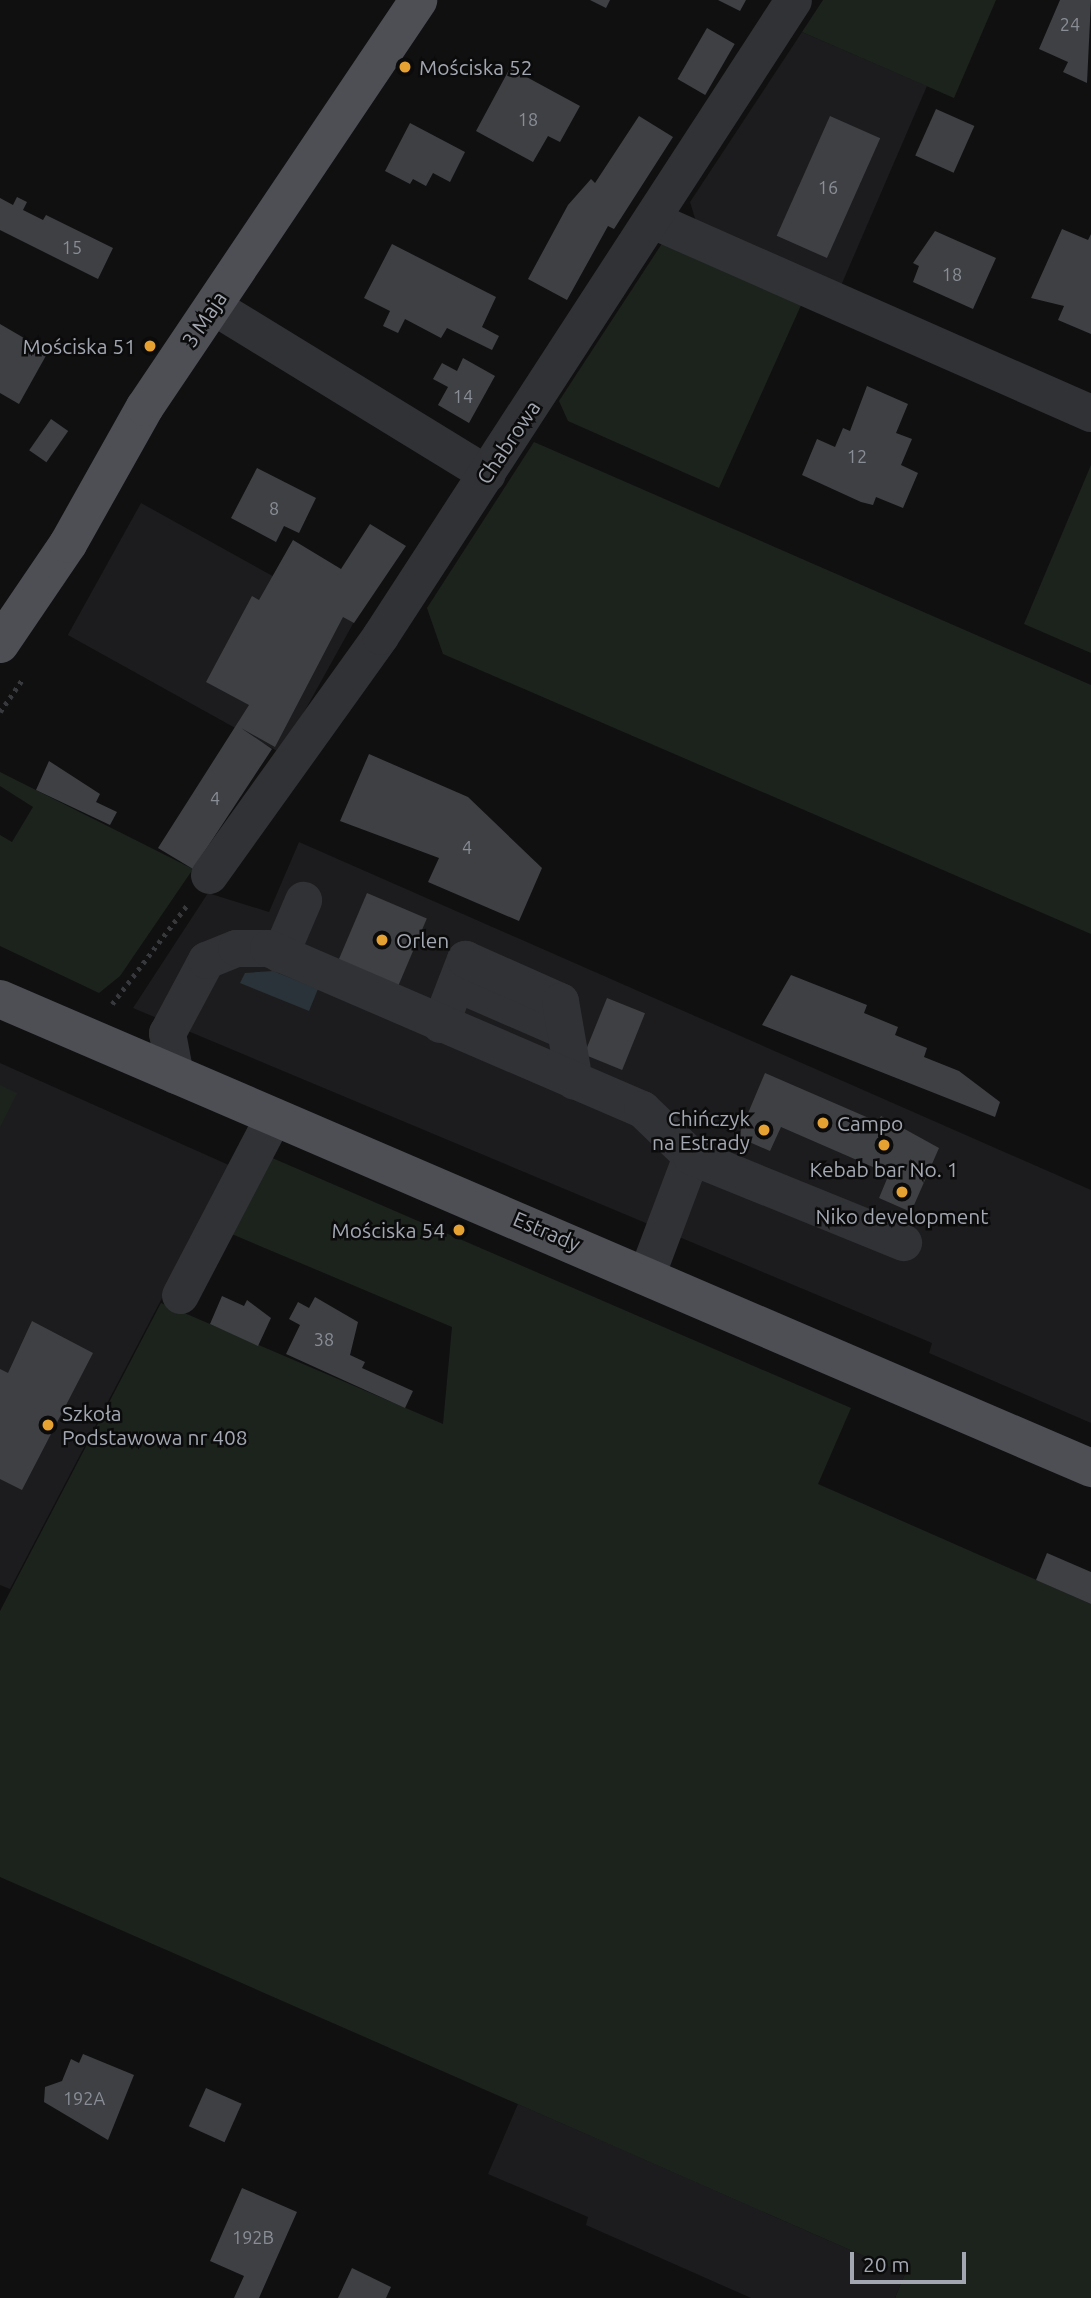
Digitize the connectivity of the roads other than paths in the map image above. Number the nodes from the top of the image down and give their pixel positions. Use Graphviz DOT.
graph roads {
  1 [pos="418,0"];
  2 [pos="793,0"];
  3 [pos="655,221"];
  4 [pos="213,306"];
  5 [pos="1091,413"];
  6 [pos="487,474"];
  7 [pos="0,644"];
  8 [pos="209,875"];
  9 [pos="303,900"];
  10 [pos="280,954"];
  11 [pos="0,999"];
  12 [pos="440,1024"];
  13 [pos="175,1075"];
  14 [pos="574,1081"];
  15 [pos="273,1117"];
  16 [pos="691,1156"];
  17 [pos="903,1242"];
  18 [pos="647,1273"];
  19 [pos="180,1295"];
  20 [pos="1091,1468"];
  1 -- 4 [label="main road, 3 Maja"];
  2 -- 3 [label="street, Chabrowa"];
  3 -- 5 [label="street"];
  3 -- 6 [label="street, Chabrowa"];
  4 -- 6 [label="street"];
  4 -- 7 [label="main road, 3 Maja"];
  6 -- 8 [label="street, Chabrowa"];
  9 -- 10 [label="street"];
  10 -- 12 [label="street"];
  10 -- 13 [label="street"];
  11 -- 13 [label="main road, Estrady"];
  12 -- 14 [label="street"];
  12 -- 14 [label="street"];
  13 -- 15 [label="main road, Estrady"];
  14 -- 16 [label="street"];
  15 -- 18 [label="main road, Estrady"];
  15 -- 19 [label="street"];
  16 -- 17 [label="street"];
  16 -- 18 [label="street"];
  18 -- 20 [label="main road, Estrady"];
}
